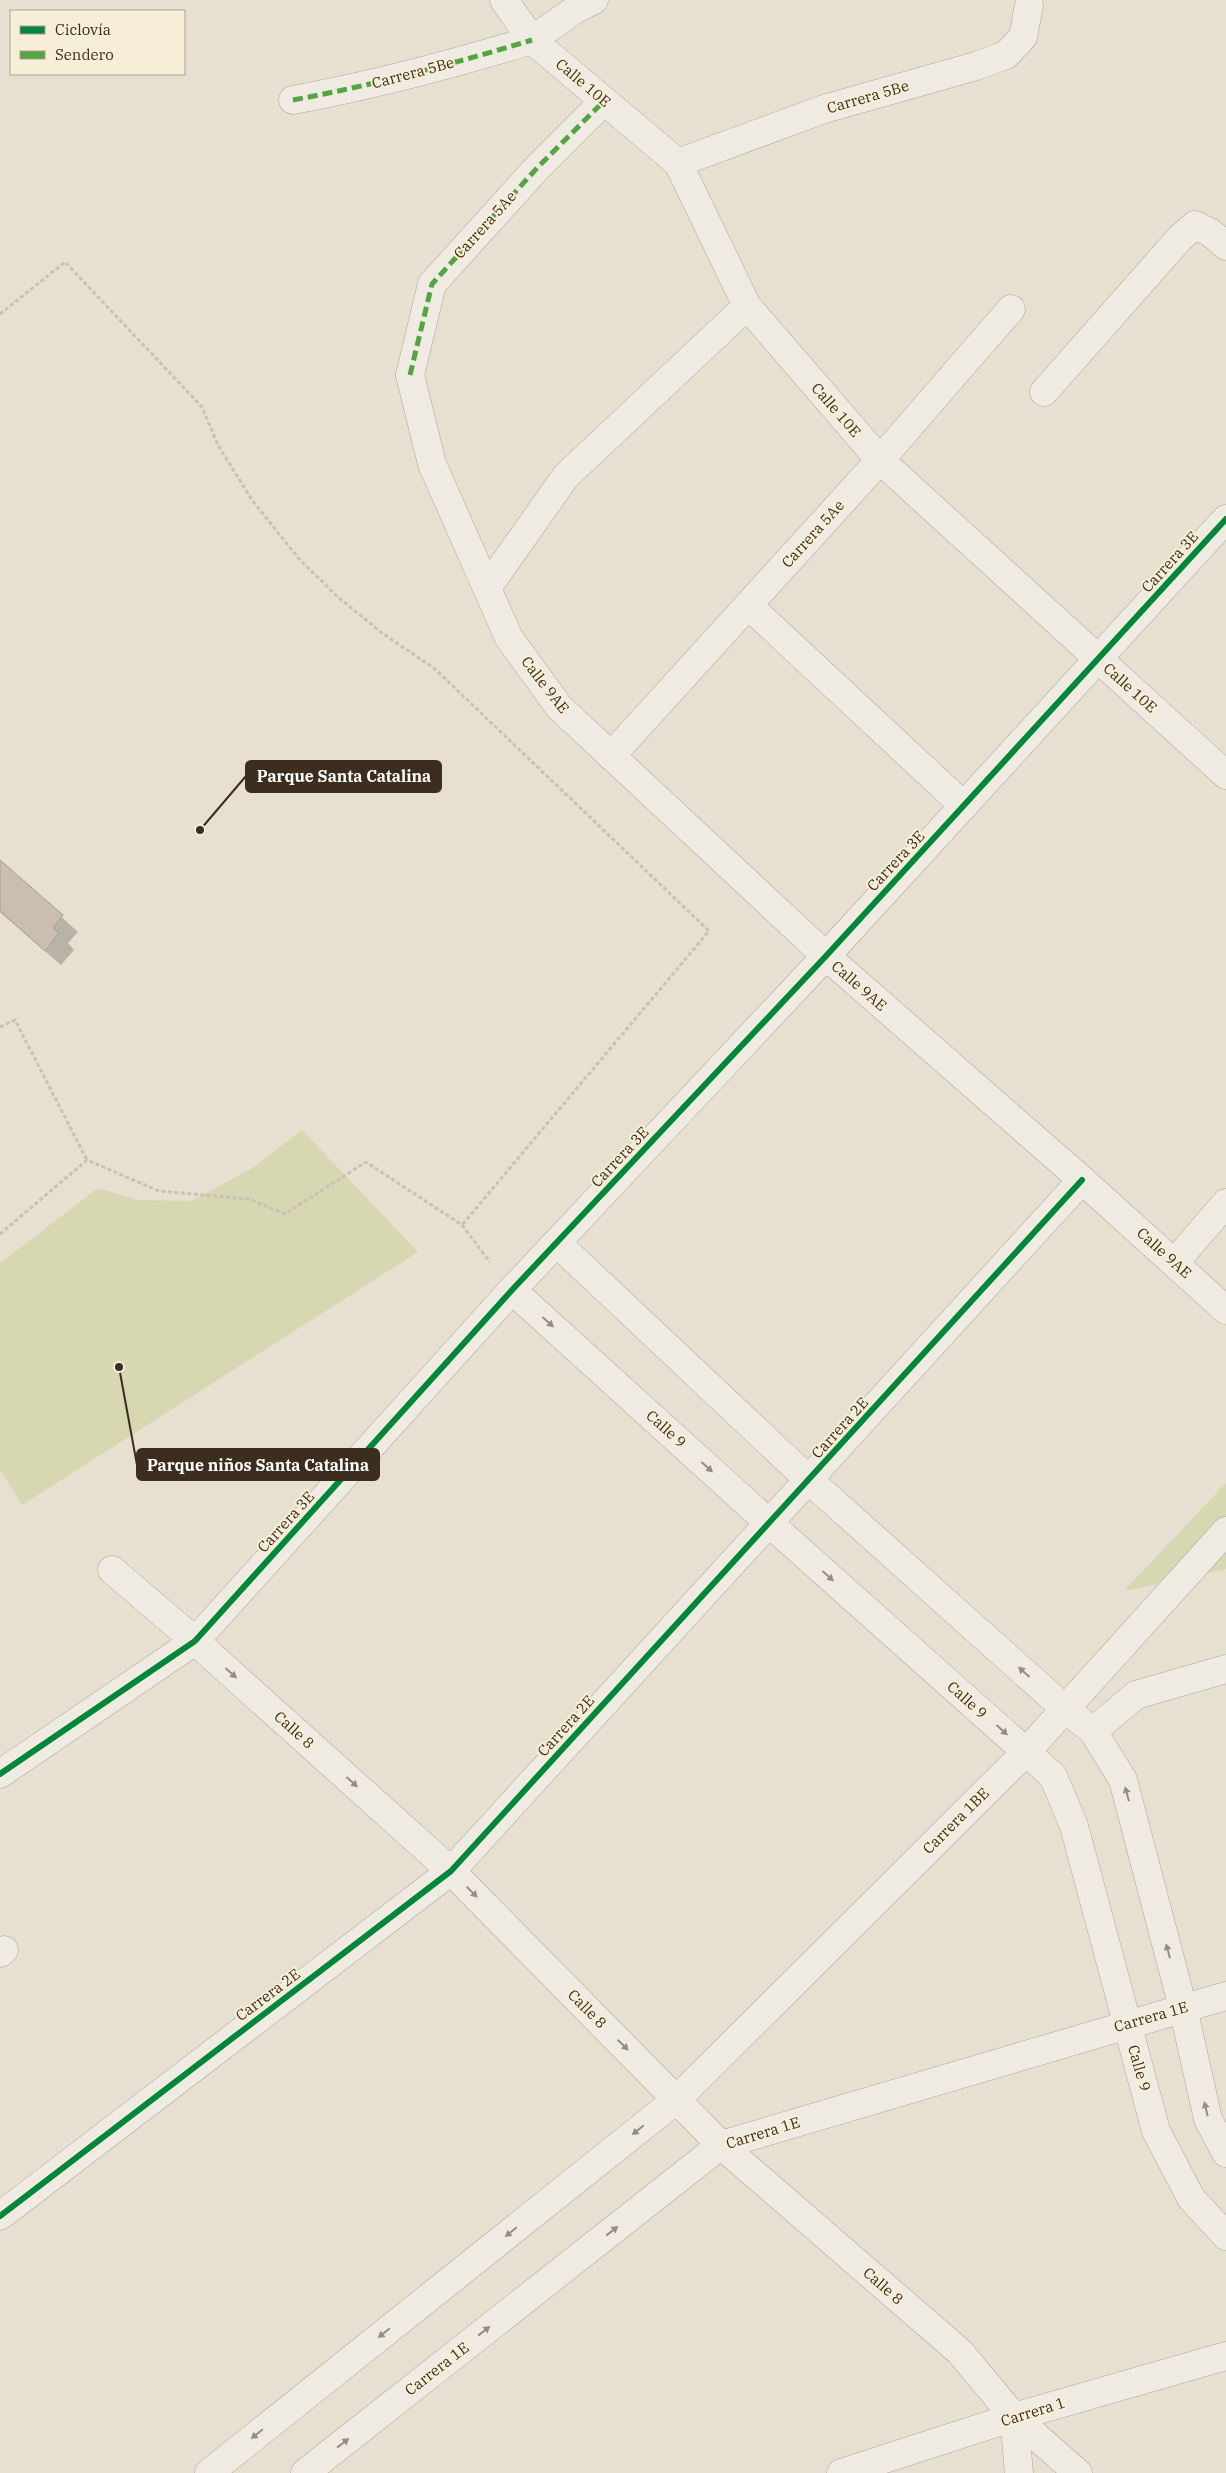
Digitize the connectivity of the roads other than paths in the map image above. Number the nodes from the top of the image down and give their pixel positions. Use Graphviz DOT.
graph roads {
  1 [pos="504,0"];
  2 [pos="594,0"];
  3 [pos="1030,2"];
  4 [pos="532,40"];
  5 [pos="293,100"];
  6 [pos="604,101"];
  7 [pos="678,163"];
  8 [pos="1226,246"];
  9 [pos="747,306"];
  10 [pos="1011,309"];
  11 [pos="410,375"];
  12 [pos="1044,392"];
  13 [pos="880,460"];
  14 [pos="1226,519"];
  15 [pos="487,588"];
  16 [pos="748,605"];
  17 [pos="1099,660"];
  18 [pos="611,756"];
  19 [pos="1226,775"];
  20 [pos="964,806"];
  21 [pos="826,956"];
  22 [pos="1082,1180"];
  23 [pos="1226,1203"];
  24 [pos="557,1243"];
  25 [pos="1175,1262"];
  26 [pos="512,1290"];
  27 [pos="1226,1310"];
  28 [pos="809,1480"];
  29 [pos="769,1523"];
  30 [pos="1226,1531"];
  31 [pos="112,1570"];
  32 [pos="195,1641"];
  33 [pos="1226,1669"];
  34 [pos="1064,1708"];
  35 [pos="1093,1731"];
  36 [pos="1026,1752"];
  37 [pos="0,1774"];
  38 [pos="450,1871"];
  39 [pos="1226,1996"];
  40 [pos="1183,2008"];
  41 [pos="1126,2024"];
  42 [pos="676,2100"];
  43 [pos="721,2145"];
  44 [pos="1226,2153"];
  45 [pos="0,2216"];
  46 [pos="1226,2236"];
  47 [pos="1226,2356"];
  48 [pos="1014,2417"];
  49 [pos="209,2473"];
  50 [pos="305,2473"];
  51 [pos="841,2473"];
  52 [pos="1019,2473"];
  53 [pos="1078,2473"];
  1 -- 4 [label="street, Calle 10E"];
  2 -- 4 [label="street, Carrera 5Be"];
  3 -- 7 [label="street, Carrera 5Be"];
  4 -- 5 [label="street, Carrera 5Be"];
  4 -- 6 [label="street, Calle 10E"];
  6 -- 7 [label="street, Calle 10E"];
  6 -- 11 [label="street, Carrera 5Ae"];
  7 -- 9 [label="street, Calle 10E"];
  8 -- 12 [label="street"];
  9 -- 13 [label="street, Calle 10E"];
  9 -- 15 [label="street"];
  10 -- 13 [label="street, Carrera 5Ae"];
  11 -- 15 [label="street, Calle 9AE"];
  13 -- 16 [label="street, Carrera 5Ae"];
  13 -- 17 [label="street, Calle 10E"];
  14 -- 17 [label="street, Carrera 3E"];
  15 -- 18 [label="street, Calle 9AE"];
  16 -- 18 [label="street, Carrera 5Ae"];
  16 -- 20 [label="street"];
  17 -- 19 [label="street, Calle 10E"];
  17 -- 20 [label="street, Carrera 3E"];
  18 -- 21 [label="street, Calle 9AE"];
  20 -- 21 [label="street, Carrera 3E"];
  21 -- 22 [label="street, Calle 9AE"];
  21 -- 24 [label="street, Carrera 3E"];
  22 -- 25 [label="street, Calle 9AE"];
  22 -- 28 [label="street, Carrera 2E"];
  23 -- 25 [label="street"];
  24 -- 26 [label="street, Carrera 3E"];
  24 -- 28 [label="street"];
  25 -- 27 [label="street, Calle 9AE"];
  26 -- 29 [label="street, Calle 9, one-way"];
  26 -- 32 [label="street, Carrera 3E"];
  28 -- 29 [label="street, Carrera 2E"];
  34 -- 28 [label="street, one-way"];
  29 -- 36 [label="street, Calle 9, one-way"];
  29 -- 38 [label="street, Carrera 2E"];
  30 -- 34 [label="street, Carrera 1BE"];
  31 -- 32 [label="street, Calle 8"];
  32 -- 37 [label="street, Carrera 3E"];
  32 -- 38 [label="street, Calle 8, one-way"];
  33 -- 35 [label="street"];
  34 -- 35 [label="street"];
  34 -- 36 [label="street, Carrera 1BE"];
  40 -- 35 [label="street, one-way"];
  36 -- 41 [label="street, Calle 9"];
  36 -- 42 [label="street, Carrera 1BE"];
  38 -- 42 [label="street, Calle 8, one-way"];
  38 -- 45 [label="street, Carrera 2E"];
  39 -- 40 [label="street, Carrera 1E"];
  40 -- 41 [label="street, Carrera 1E"];
  44 -- 40 [label="street, one-way"];
  41 -- 43 [label="street, Carrera 1E"];
  41 -- 46 [label="street, Calle 9"];
  42 -- 43 [label="street, Calle 8"];
  42 -- 49 [label="street, one-way"];
  43 -- 48 [label="street, Calle 8"];
  50 -- 43 [label="street, Carrera 1E, one-way"];
  47 -- 48 [label="street, Carrera 1"];
  48 -- 51 [label="street, Carrera 1"];
  48 -- 52 [label="street"];
  48 -- 53 [label="street, Calle 8"];
}
